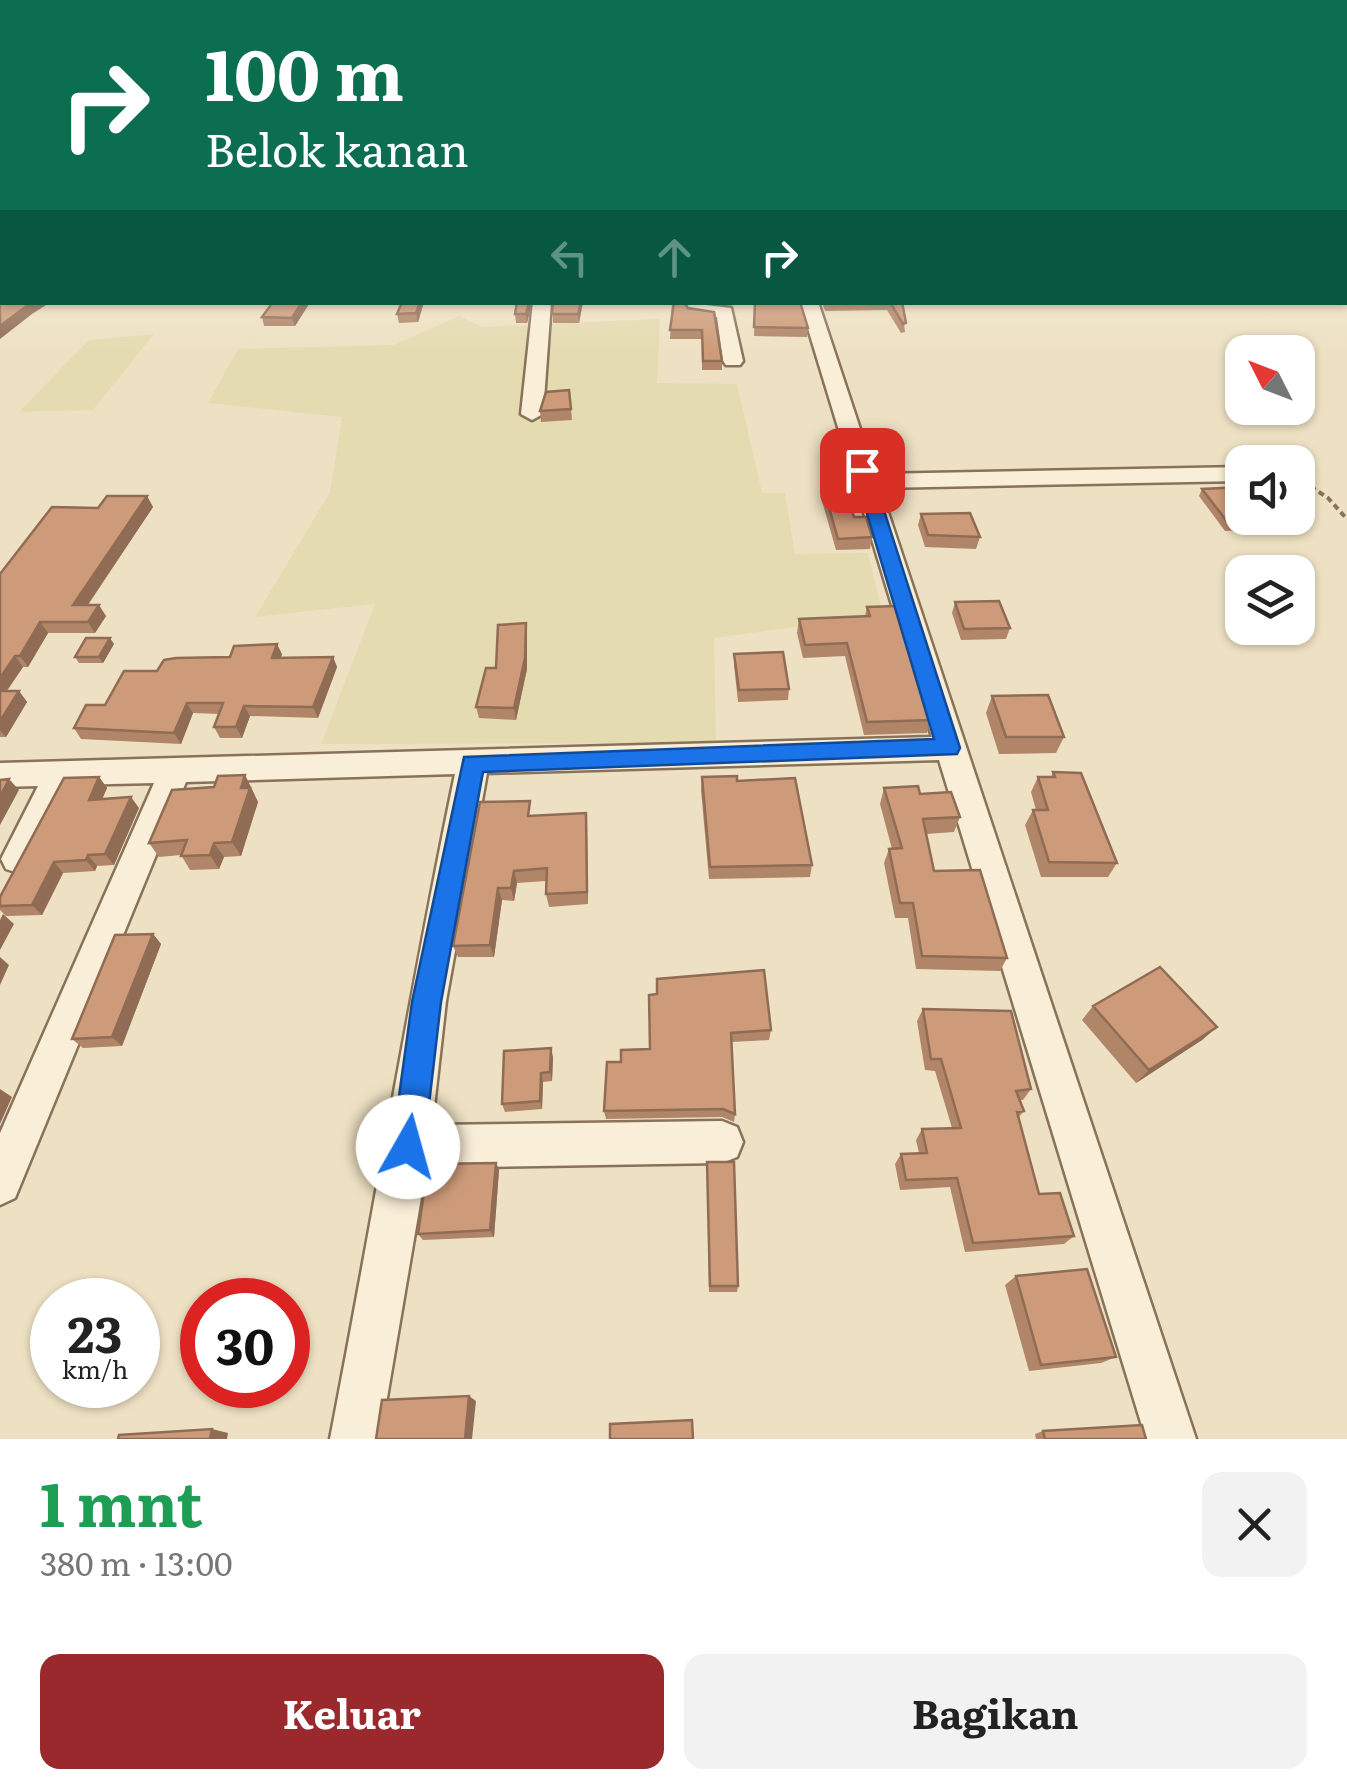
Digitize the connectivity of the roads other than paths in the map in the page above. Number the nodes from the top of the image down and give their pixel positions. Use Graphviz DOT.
graph roads {
  1 [pos="542,305"];
  2 [pos="692,305"];
  3 [pos="810,305"];
  4 [pos="732,361"];
  5 [pos="532,414"];
  6 [pos="1225,474"];
  7 [pos="866,481"];
  8 [pos="948,748"];
  9 [pos="472,763"];
  10 [pos="176,769"];
  11 [pos="61,773"];
  12 [pos="0,775"];
  13 [pos="18,859"];
  14 [pos="722,1142"];
  15 [pos="408,1147"];
  16 [pos="0,1183"];
  17 [pos="355,1439"];
  18 [pos="1171,1439"];
  1 -- 5 [label="street"];
  2 -- 4 [label="street"];
  3 -- 7 [label="street"];
  6 -- 7 [label="street"];
  7 -- 8 [label="street"];
  8 -- 9 [label="street"];
  8 -- 18 [label="street"];
  9 -- 10 [label="street"];
  9 -- 15 [label="street"];
  10 -- 11 [label="street"];
  10 -- 16 [label="street"];
  11 -- 12 [label="street"];
  11 -- 13 [label="street"];
  14 -- 15 [label="street"];
  15 -- 17 [label="street"];
}
